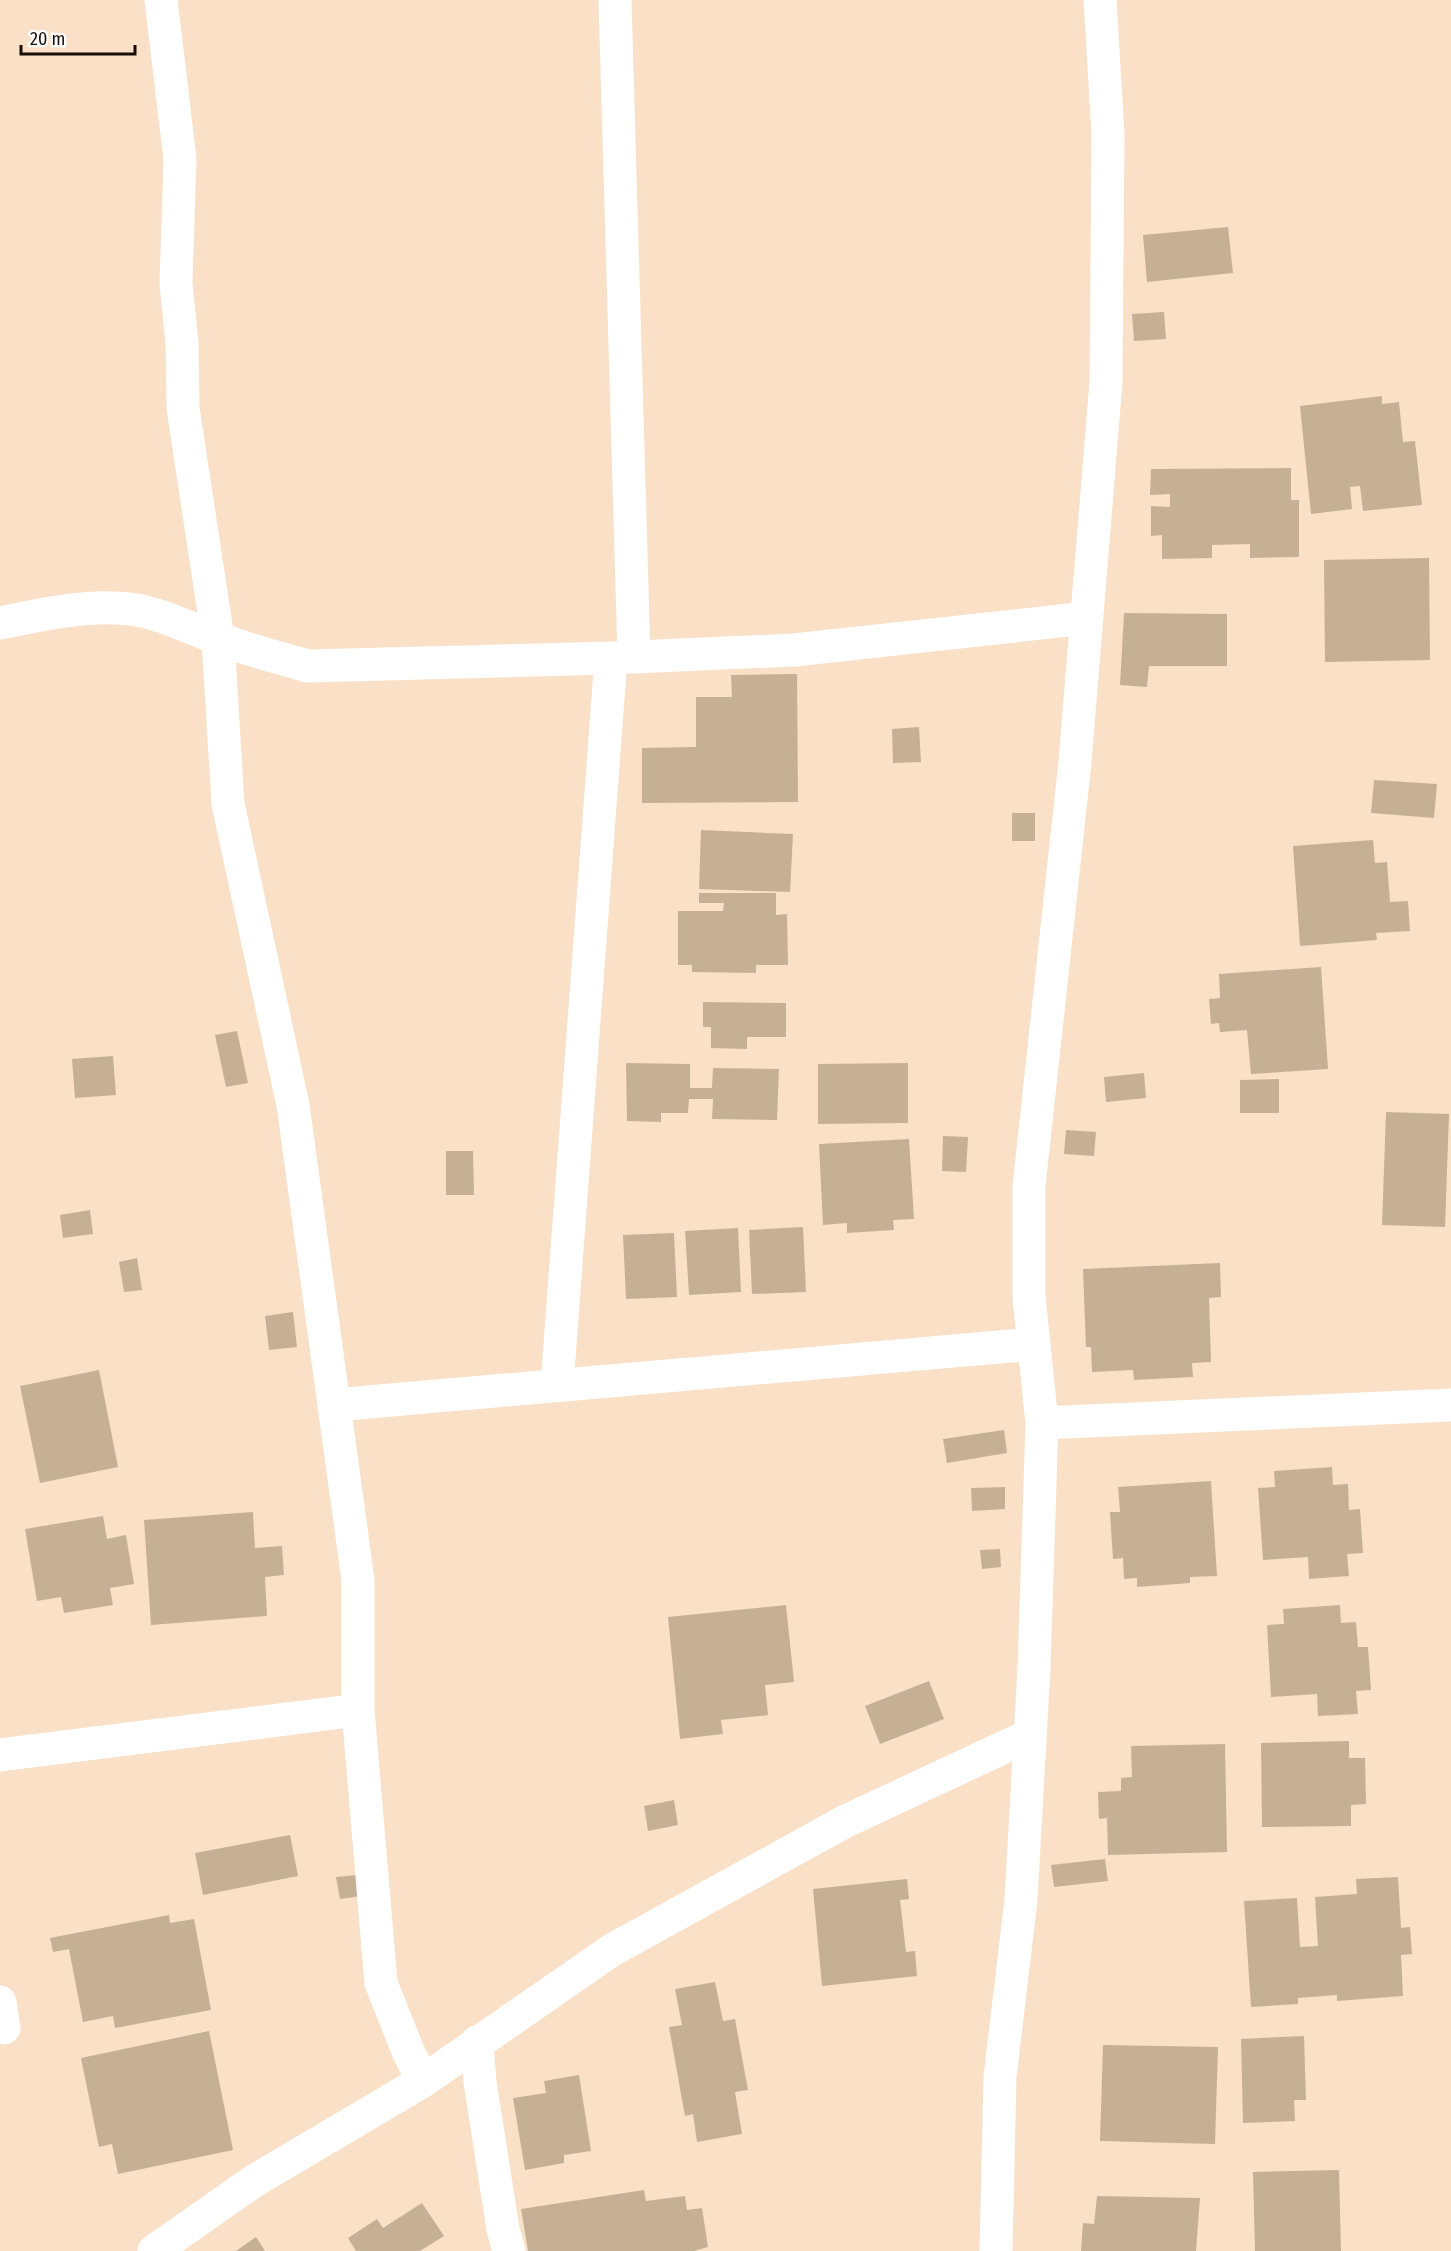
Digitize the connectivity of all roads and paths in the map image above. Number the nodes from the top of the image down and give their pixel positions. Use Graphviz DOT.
graph roads {
  1 [pos="161,0"];
  2 [pos="615,0"];
  3 [pos="1100,0"];
  4 [pos="1087,618"];
  5 [pos="0,623"];
  6 [pos="219,639"];
  7 [pos="622,657"];
  8 [pos="1034,1344"];
  9 [pos="557,1385"];
  10 [pos="334,1405"];
  11 [pos="1451,1405"];
  12 [pos="1042,1423"];
  13 [pos="358,1710"];
  14 [pos="1030,1735"];
  15 [pos="0,1755"];
  16 [pos="477,2042"];
  17 [pos="423,2081"];
  18 [pos="153,2251"];
  19 [pos="509,2251"];
  20 [pos="996,2251"];
  1 -- 6 [label="street"];
  2 -- 7 [label="street"];
  3 -- 4 [label="street"];
  4 -- 7 [label="street"];
  4 -- 8 [label="street"];
  5 -- 6 [label="street"];
  6 -- 7 [label="street"];
  6 -- 10 [label="street"];
  7 -- 9 [label="street"];
  8 -- 9 [label="street"];
  8 -- 12 [label="street"];
  9 -- 10 [label="street"];
  10 -- 13 [label="street"];
  11 -- 12 [label="street"];
  12 -- 14 [label="street"];
  13 -- 15 [label="street"];
  13 -- 17 [label="street"];
  14 -- 16 [label="street"];
  14 -- 20 [label="street"];
  16 -- 17 [label="street"];
  16 -- 19 [label="street"];
  17 -- 18 [label="street"];
}
